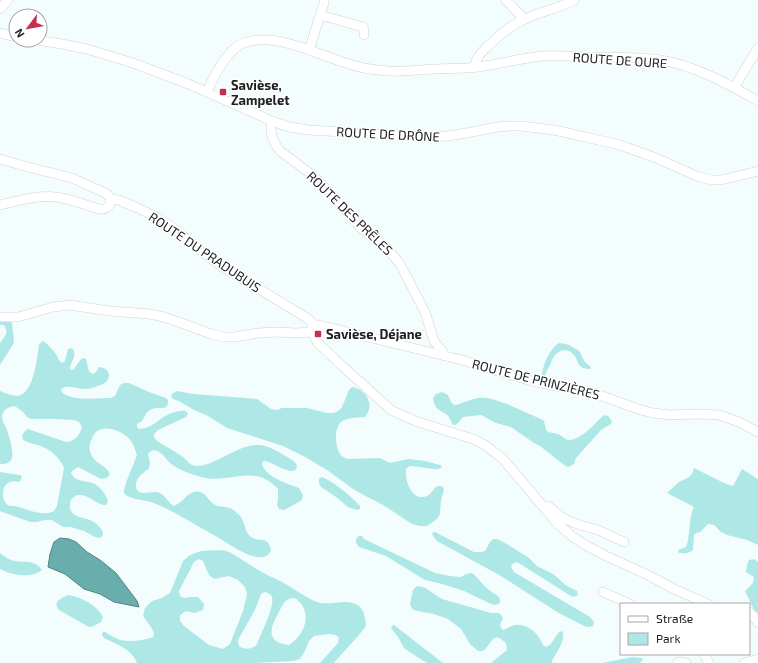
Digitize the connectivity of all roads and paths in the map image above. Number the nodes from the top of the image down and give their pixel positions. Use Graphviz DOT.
graph roads {
  1 [pos="8,0"];
  2 [pos="324,0"];
  3 [pos="506,0"];
  4 [pos="574,0"];
  5 [pos="0,9"];
  6 [pos="320,15"];
  7 [pos="524,19"];
  8 [pos="364,35"];
  9 [pos="48,42"];
  10 [pos="758,48"];
  11 [pos="309,50"];
  12 [pos="475,67"];
  13 [pos="734,88"];
  14 [pos="207,91"];
  15 [pos="758,101"];
  16 [pos="272,121"];
  17 [pos="0,159"];
  18 [pos="758,171"];
  19 [pos="111,200"];
  20 [pos="0,205"];
  21 [pos="0,317"];
  22 [pos="313,328"];
  23 [pos="444,356"];
  24 [pos="758,432"];
  25 [pos="541,504"];
  26 [pos="624,542"];
  27 [pos="603,592"];
  28 [pos="628,603"];
  29 [pos="706,603"];
  30 [pos="750,613"];
  31 [pos="758,623"];
  32 [pos="758,659"];
  33 [pos="744,663"];
  1 -- 5 [label="street"];
  2 -- 6 [label="street"];
  3 -- 7 [label="street"];
  4 -- 7 [label="street"];
  6 -- 8 [label="street"];
  6 -- 11 [label="street"];
  7 -- 12 [label="street"];
  9 -- 14 [label="street, ROUTE DE DRÔNE"];
  10 -- 13 [label="street"];
  11 -- 12 [label="street, ROUTE DE OURE"];
  11 -- 14 [label="street, ROUTE DE OURE"];
  12 -- 13 [label="street, ROUTE DE OURE"];
  13 -- 15 [label="street, ROUTE DE OURE"];
  14 -- 16 [label="street, ROUTE DE DRÔNE"];
  16 -- 18 [label="street, ROUTE DE DRÔNE"];
  16 -- 23 [label="street, ROUTE DES PRÊLES"];
  17 -- 19 [label="street, ROUTE DU PRADUBUIS"];
  19 -- 20 [label="street"];
  19 -- 22 [label="street, ROUTE DU PRADUBUIS"];
  21 -- 22 [label="street, ROUTE DE PRINZIÈRES"];
  22 -- 23 [label="street, ROUTE DE PRINZIÈRES"];
  22 -- 25 [label="street, ROUTE DU PRADUBUIS"];
  23 -- 24 [label="street, ROUTE DE PRINZIÈRES"];
  25 -- 26 [label="street"];
  25 -- 29 [label="street, ROUTE DU PRADUBUIS"];
  27 -- 28 [label="street"];
  30 -- 31 [label="street"];
  32 -- 33 [label="street"];
}
